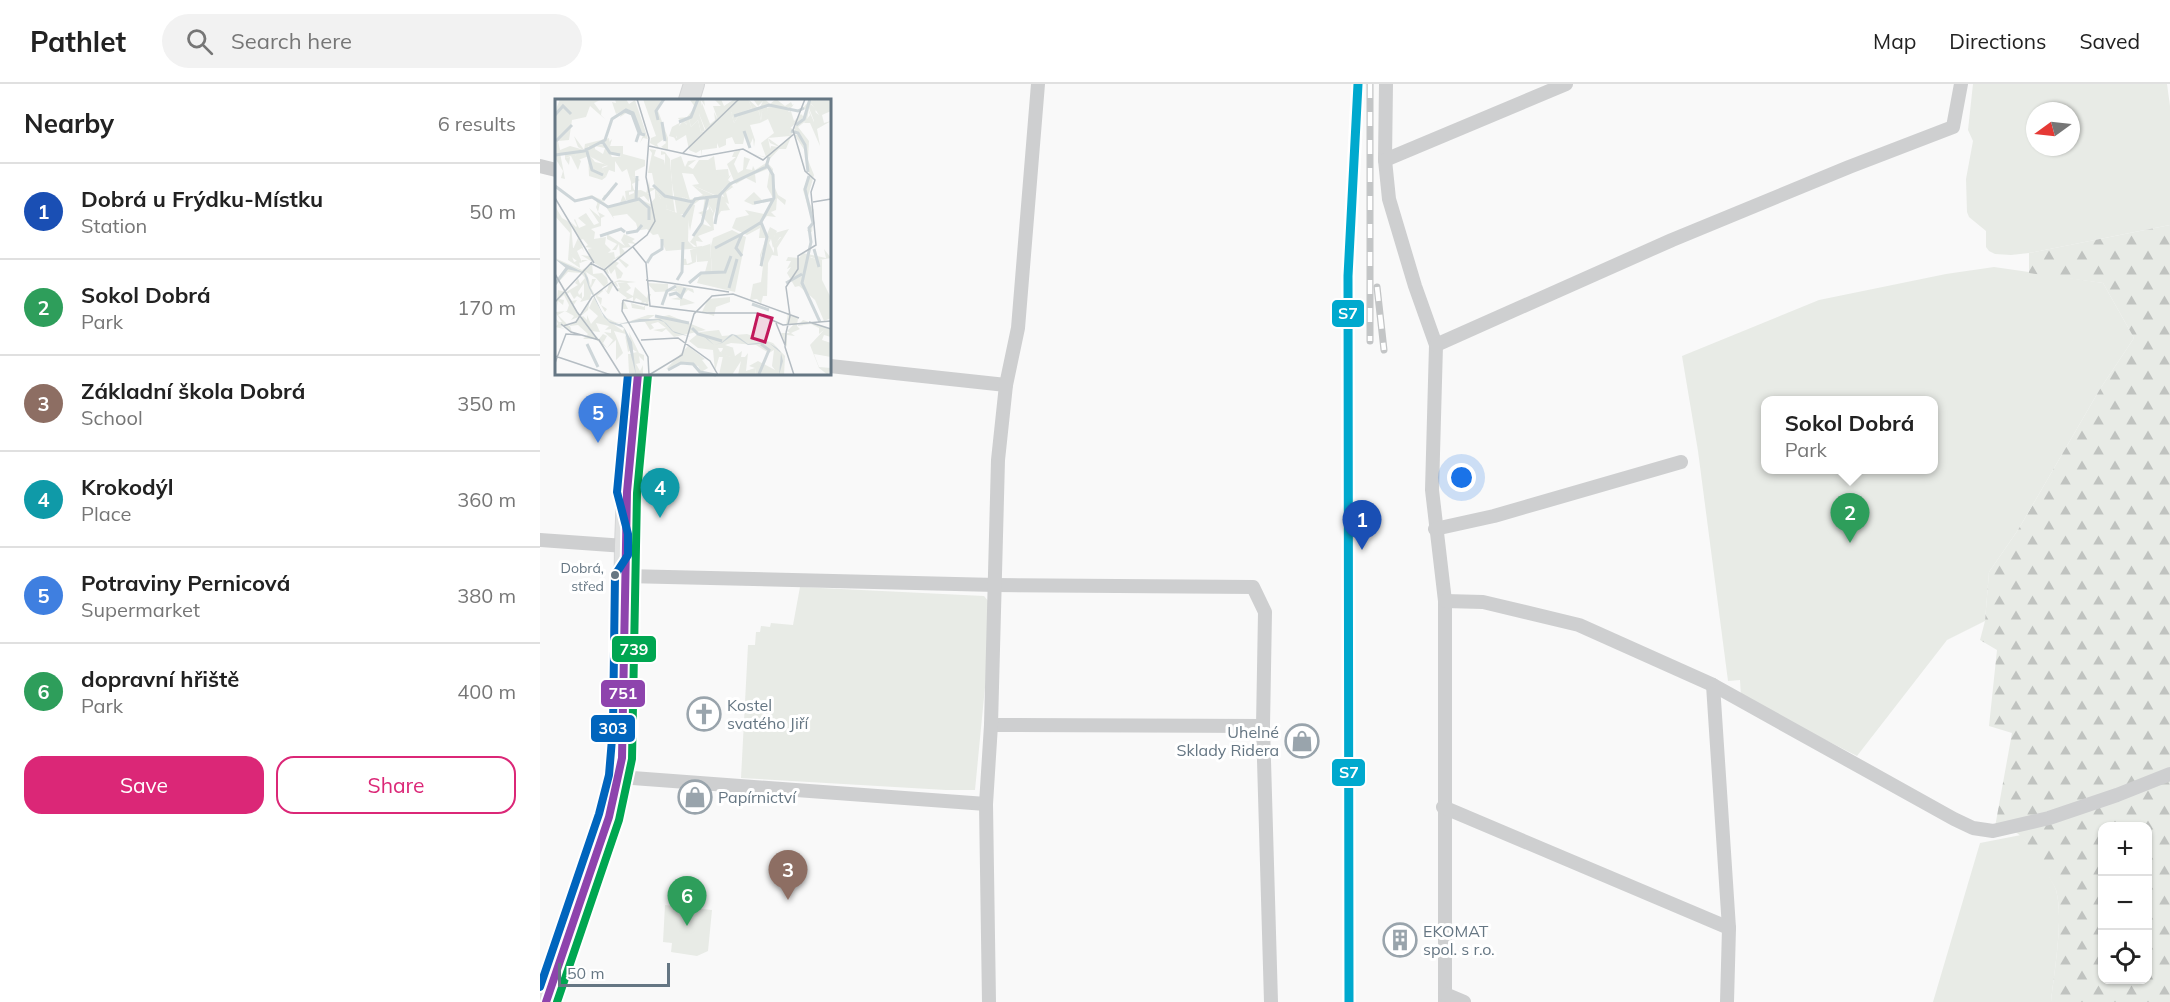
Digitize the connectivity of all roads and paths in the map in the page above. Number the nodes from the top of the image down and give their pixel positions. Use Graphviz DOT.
graph roads {
  1 [pos="694,84"];
  2 [pos="1038,84"];
  3 [pos="1386,84"];
  4 [pos="1566,84"];
  5 [pos="1960,84"];
  6 [pos="689,99"];
  7 [pos="1385,160"];
  8 [pos="540,166"];
  9 [pos="555,170"];
  10 [pos="1436,345"];
  11 [pos="831,366"];
  12 [pos="638,375"];
  13 [pos="1005,386"];
  14 [pos="1681,462"];
  15 [pos="1436,529"];
  16 [pos="540,540"];
  17 [pos="625,546"];
  18 [pos="625,576"];
  19 [pos="996,585"];
  20 [pos="1445,601"];
  21 [pos="1713,685"];
  22 [pos="992,725"];
  23 [pos="1263,726"];
  24 [pos="2170,774"];
  25 [pos="619,777"];
  26 [pos="986,804"];
  27 [pos="1443,807"];
  28 [pos="1729,928"];
  29 [pos="1445,998"];
  30 [pos="546,1002"];
  31 [pos="989,1002"];
  32 [pos="1271,1002"];
  33 [pos="1464,1002"];
  34 [pos="1727,1002"];
  1 -- 6 [label="main road"];
  2 -- 13 [label="street"];
  3 -- 7 [label="street"];
  4 -- 7 [label="street"];
  5 -- 10 [label="street"];
  7 -- 10 [label="street"];
  8 -- 9 [label="street"];
  10 -- 15 [label="street"];
  11 -- 13 [label="street"];
  12 -- 17 [label="main road"];
  13 -- 19 [label="street"];
  14 -- 15 [label="street"];
  15 -- 20 [label="street"];
  16 -- 17 [label="street"];
  17 -- 18 [label="main road"];
  18 -- 19 [label="street"];
  18 -- 25 [label="main road"];
  19 -- 22 [label="street"];
  19 -- 23 [label="street"];
  20 -- 21 [label="street"];
  20 -- 27 [label="street"];
  21 -- 24 [label="street"];
  21 -- 28 [label="street"];
  22 -- 23 [label="street"];
  22 -- 26 [label="street"];
  23 -- 32 [label="street"];
  25 -- 26 [label="street"];
  25 -- 30 [label="main road"];
  26 -- 31 [label="street"];
  27 -- 28 [label="street"];
  27 -- 29 [label="street"];
  28 -- 34 [label="street"];
  29 -- 33 [label="street"];
}
